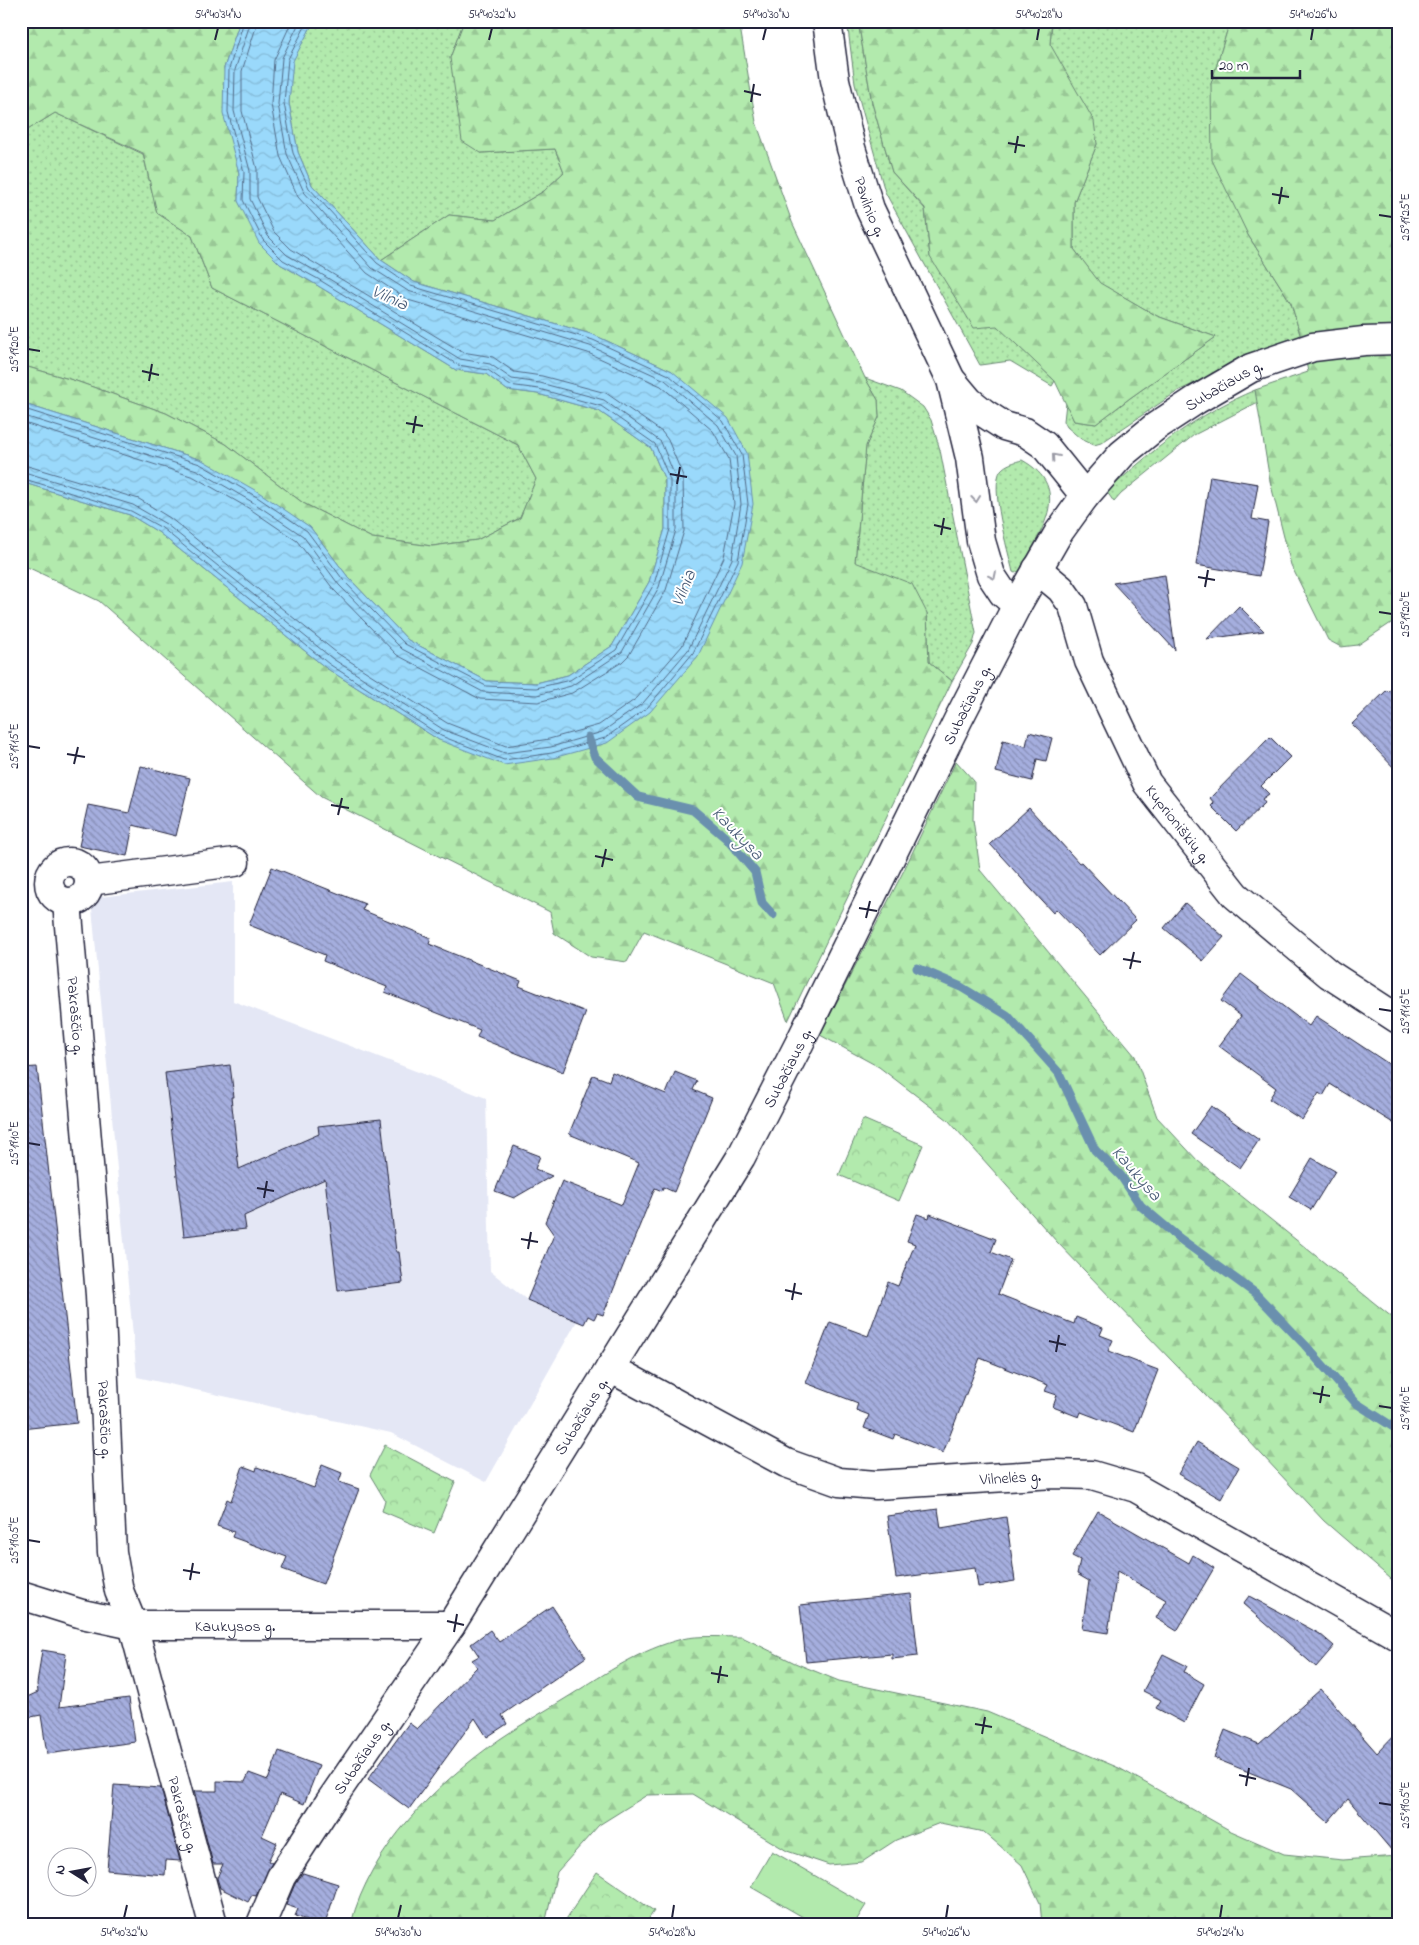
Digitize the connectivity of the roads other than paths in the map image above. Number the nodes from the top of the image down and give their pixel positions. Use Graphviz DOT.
graph roads {
  1 [pos="827,21"];
  2 [pos="1398,340"];
  3 [pos="951,380"];
  4 [pos="1004,426"];
  5 [pos="970,458"];
  6 [pos="1085,496"];
  7 [pos="1036,569"];
  8 [pos="1017,605"];
  9 [pos="236,862"];
  10 [pos="89,881"];
  11 [pos="67,902"];
  12 [pos="1398,1019"];
  13 [pos="610,1368"];
  14 [pos="21,1595"];
  15 [pos="133,1625"];
  16 [pos="451,1625"];
  17 [pos="1398,1636"];
  18 [pos="213,1924"];
  19 [pos="260,1924"];
  1 -- 3 [label="street, Pavilnio g."];
  2 -- 6 [label="street, Subačiaus g."];
  3 -- 4 [label="street, Pavilnio g."];
  3 -- 5 [label="street, Pavilnio g."];
  4 -- 5 [label="street"];
  6 -- 4 [label="street, Pavilnio g., one-way"];
  5 -- 8 [label="street, Pavilnio g., one-way"];
  6 -- 7 [label="street, Subačiaus g."];
  7 -- 8 [label="street, Subačiaus g."];
  7 -- 12 [label="street, Kuprioniškių g."];
  8 -- 13 [label="street, Subačiaus g."];
  9 -- 10 [label="street"];
  10 -- 11 [label="street"];
  10 -- 11 [label="street"];
  11 -- 15 [label="street, Pakraščio g."];
  13 -- 16 [label="street, Subačiaus g."];
  13 -- 17 [label="street, Vilnelės g."];
  14 -- 15 [label="street, Kaukysos g."];
  15 -- 16 [label="street, Kaukysos g."];
  15 -- 18 [label="street, Pakraščio g."];
  16 -- 19 [label="street, Subačiaus g."];
}
